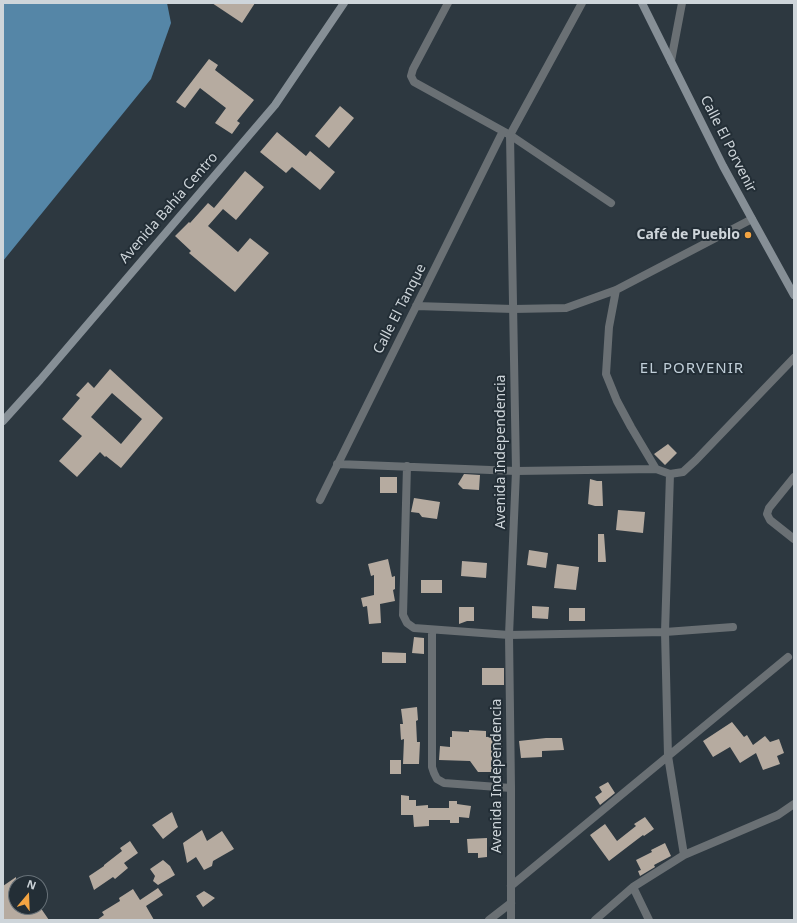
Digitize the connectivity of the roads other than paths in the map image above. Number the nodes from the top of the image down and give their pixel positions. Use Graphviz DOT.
graph roads {
  1 [pos="344,3"];
  2 [pos="448,3"];
  3 [pos="582,3"];
  4 [pos="642,3"];
  5 [pos="682,3"];
  6 [pos="671,61"];
  7 [pos="503,131"];
  8 [pos="510,136"];
  9 [pos="612,202"];
  10 [pos="752,219"];
  11 [pos="616,290"];
  12 [pos="794,295"];
  13 [pos="416,306"];
  14 [pos="513,309"];
  15 [pos="794,358"];
  16 [pos="3,421"];
  17 [pos="337,464"];
  18 [pos="407,466"];
  19 [pos="656,469"];
  20 [pos="516,471"];
  21 [pos="670,474"];
  22 [pos="794,477"];
  23 [pos="320,500"];
  24 [pos="794,539"];
  25 [pos="733,626"];
  26 [pos="432,630"];
  27 [pos="665,632"];
  28 [pos="509,635"];
  29 [pos="788,657"];
  30 [pos="668,756"];
  31 [pos="511,788"];
  32 [pos="794,804"];
  33 [pos="684,855"];
  34 [pos="511,886"];
  35 [pos="633,887"];
  36 [pos="511,903"];
  37 [pos="489,920"];
  38 [pos="511,920"];
  39 [pos="595,920"];
  40 [pos="649,920"];
  1 -- 16 [label="main road, Avenida Bahía Centro"];
  2 -- 7 [label="street"];
  3 -- 8 [label="street, Avenida Independencia"];
  4 -- 6 [label="main road, Calle El Porvenir"];
  5 -- 6 [label="street"];
  6 -- 10 [label="main road, Calle El Porvenir"];
  7 -- 8 [label="street"];
  7 -- 13 [label="street, Calle El Tanque"];
  8 -- 9 [label="street"];
  8 -- 14 [label="street, Avenida Independencia"];
  10 -- 11 [label="street"];
  10 -- 12 [label="main road, Calle El Porvenir"];
  11 -- 14 [label="street"];
  11 -- 19 [label="street"];
  13 -- 14 [label="street"];
  13 -- 17 [label="street, Calle El Tanque"];
  14 -- 20 [label="street, Avenida Independencia"];
  15 -- 21 [label="street"];
  17 -- 18 [label="street"];
  17 -- 23 [label="street, Calle El Tanque"];
  18 -- 20 [label="street"];
  18 -- 26 [label="street"];
  19 -- 20 [label="street"];
  19 -- 21 [label="street"];
  20 -- 28 [label="street, Avenida Independencia"];
  21 -- 27 [label="street"];
  22 -- 24 [label="street"];
  25 -- 27 [label="street"];
  26 -- 28 [label="street"];
  26 -- 31 [label="street"];
  27 -- 28 [label="street"];
  27 -- 30 [label="street"];
  28 -- 31 [label="street, Avenida Independencia"];
  29 -- 30 [label="street"];
  30 -- 33 [label="street"];
  30 -- 34 [label="street"];
  31 -- 34 [label="street, Avenida Independencia"];
  32 -- 33 [label="street"];
  33 -- 35 [label="street"];
  34 -- 36 [label="street, Avenida Independencia"];
  35 -- 39 [label="street"];
  35 -- 40 [label="street"];
  36 -- 37 [label="street"];
  36 -- 38 [label="street, Avenida Independencia"];
}
